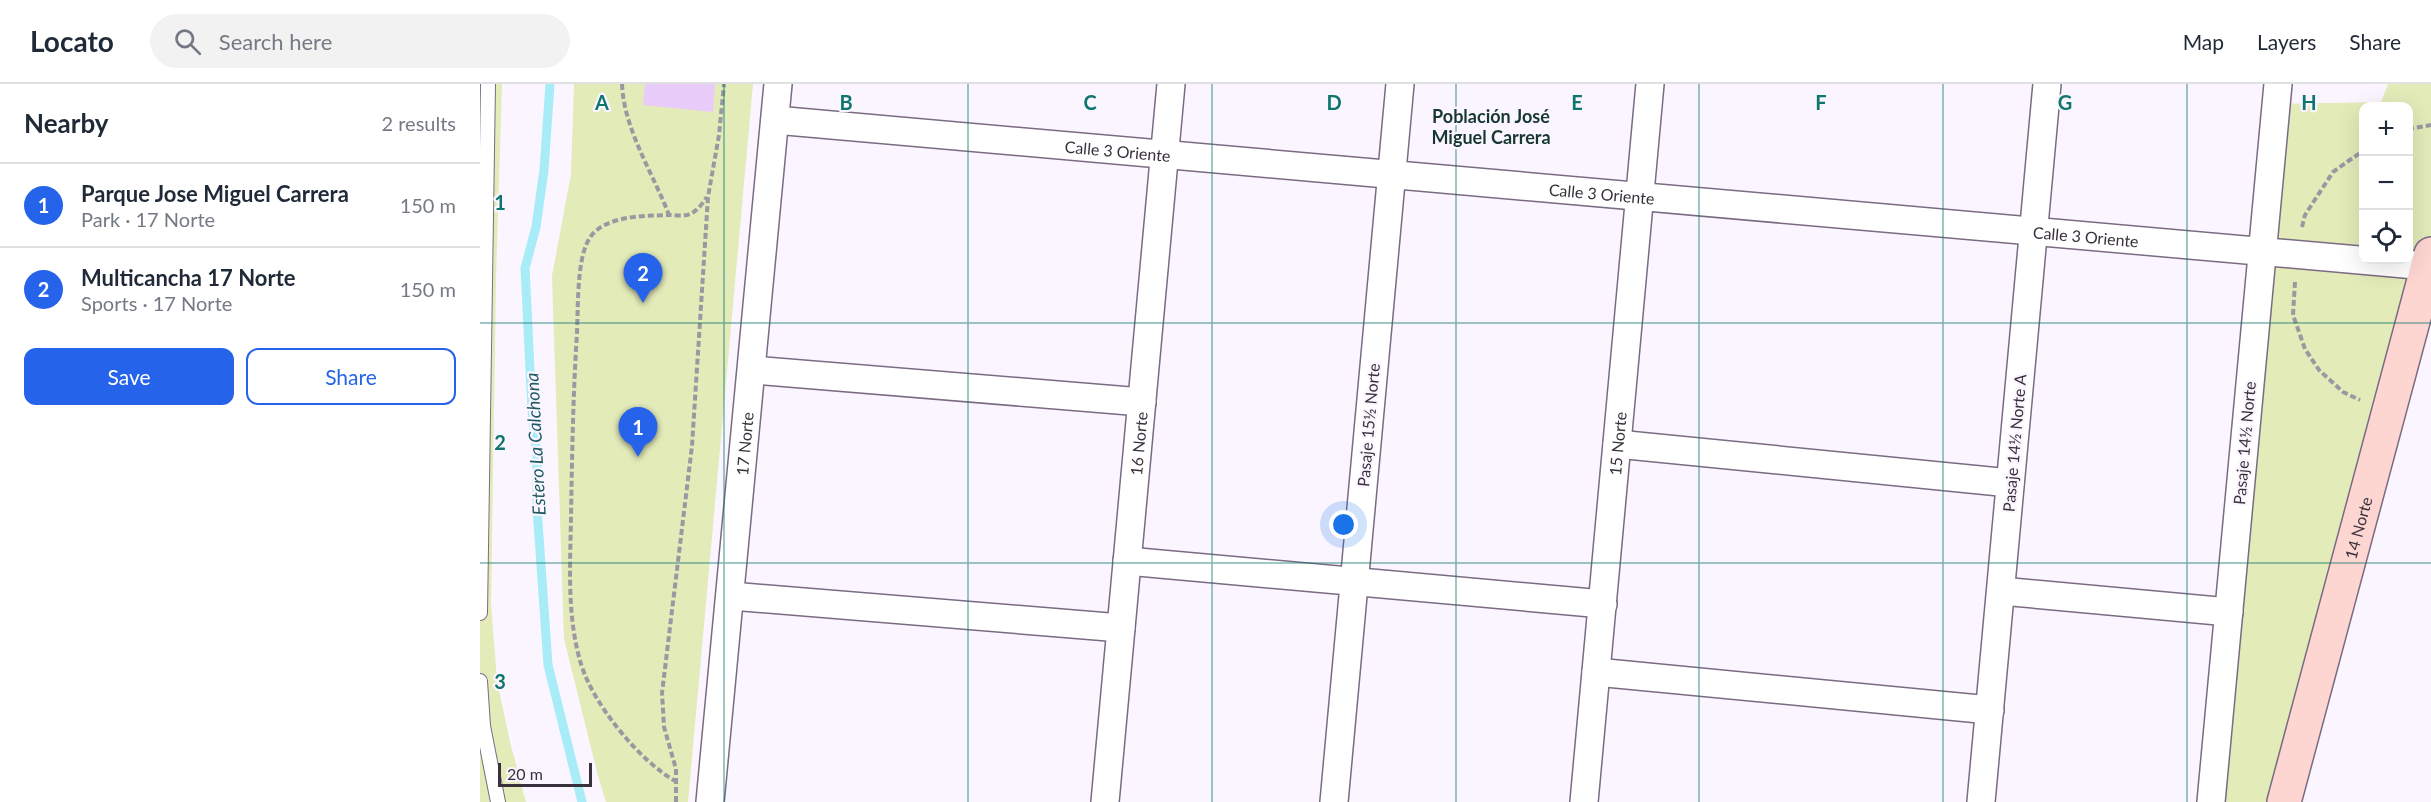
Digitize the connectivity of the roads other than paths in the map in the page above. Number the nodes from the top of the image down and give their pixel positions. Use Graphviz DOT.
graph roads {
  1 [pos="488,84"];
  2 [pos="778,84"];
  3 [pos="1172,84"];
  4 [pos="1400,84"];
  5 [pos="1650,84"];
  6 [pos="2047,84"];
  7 [pos="2277,84"];
  8 [pos="775,120"];
  9 [pos="1165,154"];
  10 [pos="1391,175"];
  11 [pos="1639,196"];
  12 [pos="2033,231"];
  13 [pos="2262,252"];
  14 [pos="2429,260"];
  15 [pos="752,370"];
  16 [pos="1142,402"];
  17 [pos="1617,444"];
  18 [pos="2010,483"];
  19 [pos="1127,561"];
  20 [pos="1354,582"];
  21 [pos="2001,591"];
  22 [pos="731,596"];
  23 [pos="1602,604"];
  24 [pos="2229,612"];
  25 [pos="480,613"];
  26 [pos="1121,628"];
  27 [pos="1596,672"];
  28 [pos="480,681"];
  29 [pos="1990,710"];
  30 [pos="498,802"];
  31 [pos="710,802"];
  32 [pos="1105,802"];
  33 [pos="1334,802"];
  34 [pos="1584,802"];
  35 [pos="1981,802"];
  36 [pos="2211,802"];
  37 [pos="2284,802"];
  1 -- 25 [label="lane"];
  2 -- 8 [label="street, 17 Norte"];
  3 -- 9 [label="street, 16 Norte"];
  4 -- 10 [label="street, Pasaje 15½ Norte"];
  5 -- 11 [label="street, 15 Norte"];
  6 -- 12 [label="street, Pasaje 14½ Norte A"];
  7 -- 13 [label="street, Pasaje 14½ Norte"];
  8 -- 9 [label="street, Calle 3 Oriente"];
  8 -- 15 [label="street, 17 Norte"];
  9 -- 10 [label="street, Calle 3 Oriente"];
  9 -- 16 [label="street, 16 Norte"];
  10 -- 11 [label="street, Calle 3 Oriente"];
  10 -- 20 [label="street, Pasaje 15½ Norte"];
  11 -- 12 [label="street, Calle 3 Oriente"];
  11 -- 17 [label="street, 15 Norte"];
  12 -- 13 [label="street, Calle 3 Oriente"];
  12 -- 18 [label="street, Pasaje 14½ Norte A"];
  13 -- 14 [label="street, Calle 3 Oriente"];
  13 -- 24 [label="street, Pasaje 14½ Norte"];
  14 -- 37 [label="street, 14 Norte"];
  15 -- 16 [label="street"];
  15 -- 22 [label="street, 17 Norte"];
  16 -- 19 [label="street, 16 Norte"];
  17 -- 18 [label="street"];
  17 -- 23 [label="street, 15 Norte"];
  18 -- 21 [label="street, Pasaje 14½ Norte A"];
  19 -- 20 [label="street"];
  19 -- 26 [label="street, 16 Norte"];
  20 -- 23 [label="street"];
  20 -- 33 [label="street, Pasaje 15½ Norte"];
  21 -- 24 [label="street"];
  21 -- 29 [label="street, Pasaje 14½ Norte A"];
  22 -- 26 [label="street"];
  22 -- 31 [label="street, 17 Norte"];
  23 -- 27 [label="street, 15 Norte"];
  24 -- 36 [label="street, Pasaje 14½ Norte"];
  26 -- 32 [label="street, 16 Norte"];
  27 -- 29 [label="street"];
  27 -- 34 [label="street, 15 Norte"];
  28 -- 30 [label="lane"];
  29 -- 35 [label="street, Pasaje 14½ Norte A"];
}
